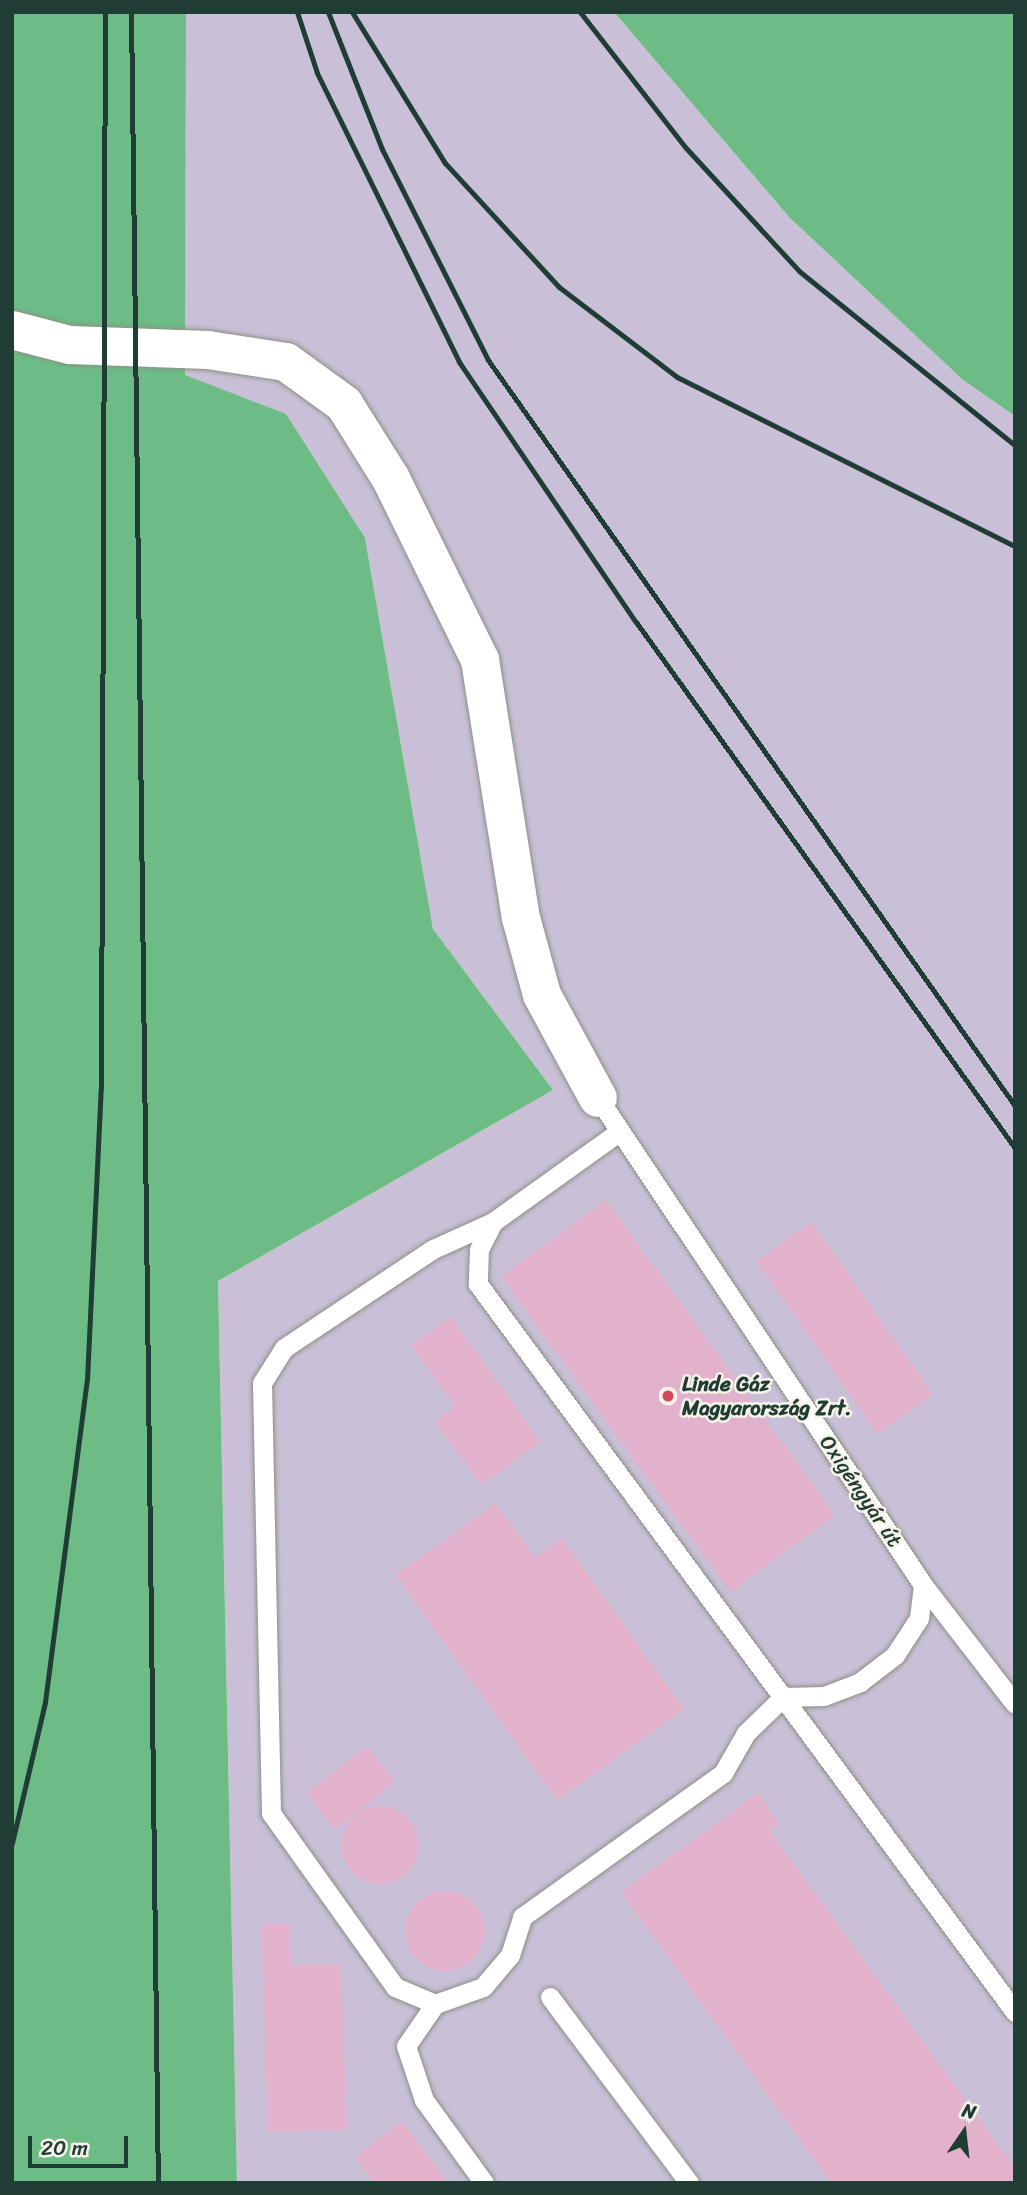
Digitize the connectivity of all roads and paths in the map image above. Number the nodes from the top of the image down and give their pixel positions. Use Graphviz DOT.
graph roads {
  1 [pos="12,330"];
  2 [pos="598,1098"];
  3 [pos="620,1131"];
  4 [pos="493,1222"];
  5 [pos="923,1584"];
  6 [pos="783,1697"];
  7 [pos="1015,1704"];
  8 [pos="550,1997"];
  9 [pos="435,2004"];
  10 [pos="1015,2012"];
  11 [pos="484,2183"];
  12 [pos="689,2183"];
  1 -- 2 [label="street"];
  2 -- 3 [label="lane, Oxigéngyár út"];
  3 -- 4 [label="lane"];
  3 -- 5 [label="lane, Oxigéngyár út"];
  4 -- 6 [label="lane"];
  4 -- 9 [label="lane"];
  5 -- 6 [label="lane"];
  5 -- 7 [label="lane, Oxigéngyár út"];
  6 -- 9 [label="lane"];
  6 -- 10 [label="lane"];
  8 -- 12 [label="lane"];
  9 -- 11 [label="lane"];
}
